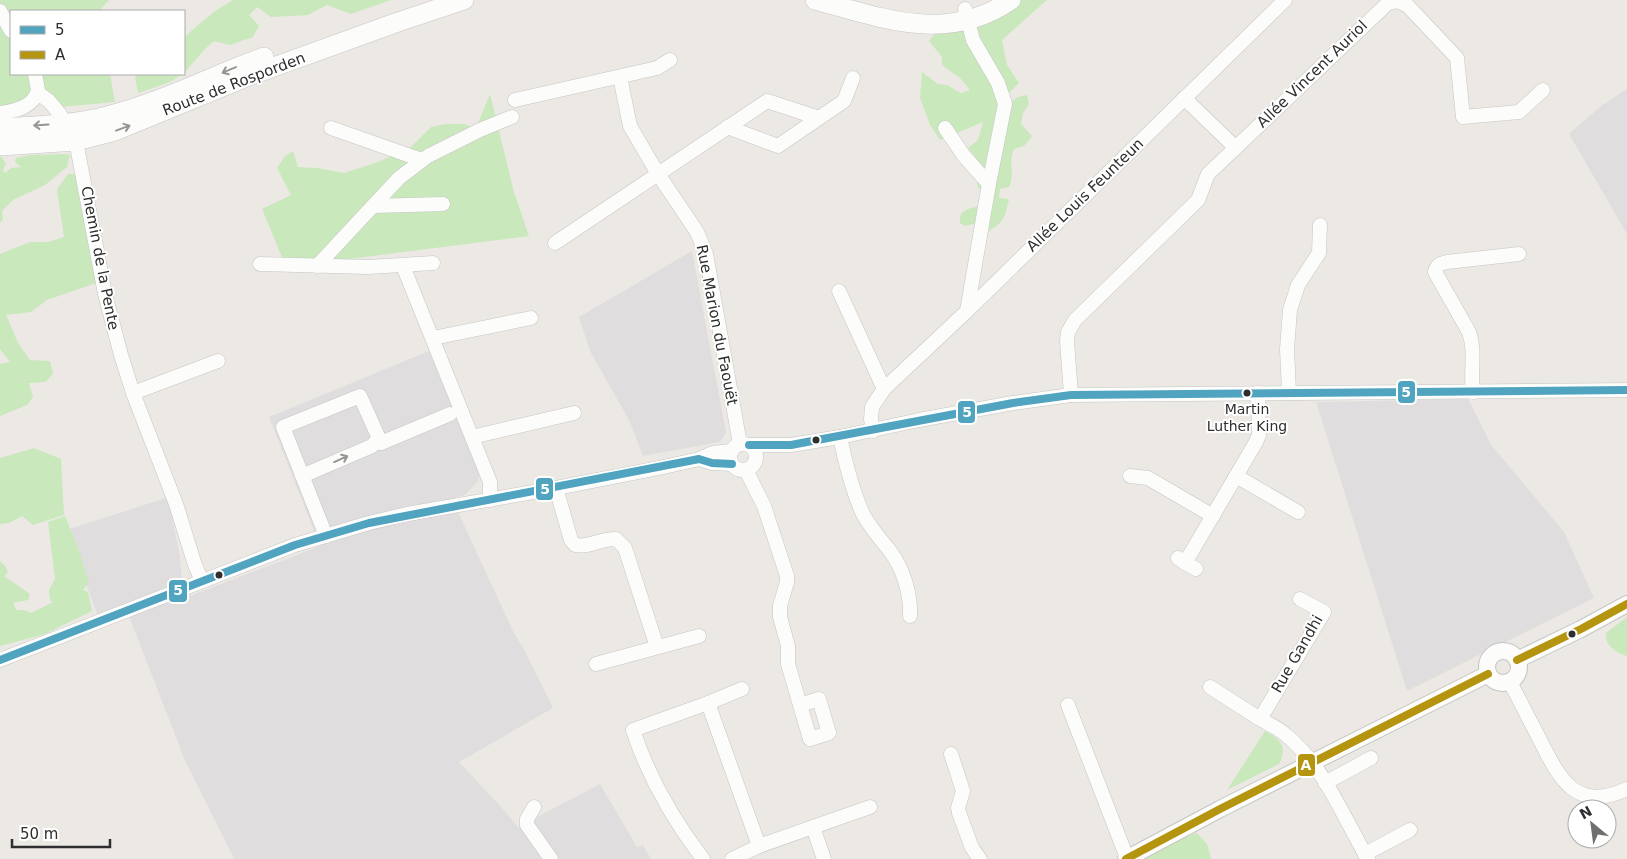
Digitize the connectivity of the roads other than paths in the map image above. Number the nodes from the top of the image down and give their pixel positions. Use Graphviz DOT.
graph roads {
  1 [pos="423,0"];
  2 [pos="464,0"];
  3 [pos="815,0"];
  4 [pos="862,0"];
  5 [pos="987,0"];
  6 [pos="1011,0"];
  7 [pos="1285,0"];
  8 [pos="0,11"];
  9 [pos="967,15"];
  10 [pos="10,28"];
  11 [pos="670,60"];
  12 [pos="35,75"];
  13 [pos="620,77"];
  14 [pos="853,78"];
  15 [pos="1542,90"];
  16 [pos="38,93"];
  17 [pos="1184,98"];
  18 [pos="515,100"];
  19 [pos="0,113"];
  20 [pos="512,117"];
  21 [pos="819,118"];
  22 [pos="67,123"];
  23 [pos="727,127"];
  24 [pos="0,128"];
  25 [pos="331,128"];
  26 [pos="945,128"];
  27 [pos="76,141"];
  28 [pos="0,146"];
  29 [pos="1236,148"];
  30 [pos="422,160"];
  31 [pos="658,174"];
  32 [pos="989,184"];
  33 [pos="442,204"];
  34 [pos="373,206"];
  35 [pos="1320,225"];
  36 [pos="555,243"];
  37 [pos="1518,254"];
  38 [pos="433,263"];
  39 [pos="260,264"];
  40 [pos="318,266"];
  41 [pos="403,266"];
  42 [pos="839,291"];
  43 [pos="966,312"];
  44 [pos="531,318"];
  45 [pos="432,338"];
  46 [pos="218,361"];
  47 [pos="884,390"];
  48 [pos="1627,390"];
  49 [pos="133,392"];
  50 [pos="1288,392"];
  51 [pos="1473,392"];
  52 [pos="1258,393"];
  53 [pos="1071,395"];
  54 [pos="574,413"];
  55 [pos="450,414"];
  56 [pos="872,430"];
  57 [pos="472,437"];
  58 [pos="840,437"];
  59 [pos="380,441"];
  60 [pos="790,444"];
  61 [pos="738,451"];
  62 [pos="751,466"];
  63 [pos="301,472"];
  64 [pos="1130,476"];
  65 [pos="1236,476"];
  66 [pos="556,488"];
  67 [pos="490,500"];
  68 [pos="1298,512"];
  69 [pos="1213,516"];
  70 [pos="326,536"];
  71 [pos="1186,563"];
  72 [pos="202,580"];
  73 [pos="1300,599"];
  74 [pos="1627,604"];
  75 [pos="910,616"];
  76 [pos="699,636"];
  77 [pos="657,647"];
  78 [pos="0,660"];
  79 [pos="1517,660"];
  80 [pos="596,664"];
  81 [pos="1488,674"];
  82 [pos="1510,682"];
  83 [pos="1210,687"];
  84 [pos="742,689"];
  85 [pos="708,703"];
  86 [pos="800,705"];
  87 [pos="1068,705"];
  88 [pos="1260,719"];
  89 [pos="951,754"];
  90 [pos="1371,758"];
  91 [pos="1311,763"];
  92 [pos="1325,783"];
  93 [pos="1627,789"];
  94 [pos="534,806"];
  95 [pos="870,807"];
  96 [pos="813,827"];
  97 [pos="1410,830"];
  98 [pos="759,846"];
  99 [pos="1366,857"];
  100 [pos="551,859"];
  101 [pos="704,859"];
  102 [pos="732,859"];
  103 [pos="824,859"];
  104 [pos="980,859"];
  105 [pos="1126,859"];
  1 -- 22 [label="main road, Route de Rosporden, one-way"];
  27 -- 2 [label="main road, Route de Rosporden, one-way"];
  3 -- 9 [label="main road"];
  4 -- 9 [label="main road"];
  5 -- 9 [label="main road"];
  6 -- 9 [label="main road"];
  7 -- 17 [label="street, Allée Louis Feunteun"];
  8 -- 10 [label="street"];
  9 -- 32 [label="street"];
  11 -- 13 [label="street"];
  12 -- 16 [label="street"];
  13 -- 18 [label="street"];
  13 -- 31 [label="street, Rue Marion du Faouët"];
  14 -- 21 [label="street"];
  15 -- 29 [label="street, Allée Vincent Auriol"];
  16 -- 19 [label="street"];
  16 -- 22 [label="street, Chemin de la Pente"];
  17 -- 29 [label="street"];
  17 -- 43 [label="street, Allée Louis Feunteun"];
  20 -- 30 [label="street"];
  21 -- 23 [label="street"];
  21 -- 23 [label="street"];
  22 -- 24 [label="main road, Route de Rosporden, one-way"];
  22 -- 27 [label="street, Chemin de la Pente"];
  23 -- 31 [label="street"];
  25 -- 30 [label="street"];
  26 -- 32 [label="street"];
  27 -- 28 [label="main road, Route de Rosporden"];
  27 -- 49 [label="street, Chemin de la Pente"];
  29 -- 53 [label="street, Allée Vincent Auriol"];
  30 -- 34 [label="street"];
  31 -- 36 [label="street"];
  31 -- 61 [label="street, Rue Marion du Faouët"];
  32 -- 43 [label="street"];
  33 -- 34 [label="street"];
  34 -- 40 [label="street"];
  35 -- 50 [label="street"];
  37 -- 51 [label="street"];
  38 -- 41 [label="street"];
  39 -- 40 [label="street"];
  40 -- 41 [label="street"];
  41 -- 45 [label="street"];
  42 -- 47 [label="street"];
  43 -- 47 [label="street, Allée Louis Feunteun"];
  44 -- 45 [label="street"];
  45 -- 57 [label="street"];
  46 -- 49 [label="street"];
  47 -- 56 [label="street, Allée Louis Feunteun"];
  48 -- 51 [label="street"];
  49 -- 72 [label="street, Chemin de la Pente"];
  50 -- 51 [label="street"];
  50 -- 52 [label="street"];
  52 -- 53 [label="street"];
  52 -- 65 [label="street"];
  53 -- 56 [label="street"];
  54 -- 57 [label="street"];
  55 -- 59 [label="street"];
  56 -- 58 [label="street"];
  57 -- 67 [label="street"];
  58 -- 60 [label="street"];
  58 -- 75 [label="street"];
  63 -- 59 [label="street, one-way"];
  59 -- 63 [label="street"];
  60 -- 61 [label="street"];
  60 -- 62 [label="street"];
  61 -- 62 [label="street"];
  61 -- 62 [label="street, Rue Marion du Faouët"];
  61 -- 66 [label="street"];
  62 -- 86 [label="street, Rue Marion du Faouët"];
  63 -- 70 [label="street"];
  64 -- 69 [label="street"];
  65 -- 68 [label="street"];
  65 -- 69 [label="street"];
  66 -- 67 [label="street"];
  66 -- 77 [label="street"];
  67 -- 70 [label="street"];
  69 -- 71 [label="street"];
  70 -- 72 [label="street"];
  72 -- 78 [label="street"];
  73 -- 88 [label="street, Rue Gandhi"];
  74 -- 79 [label="street"];
  76 -- 77 [label="street"];
  77 -- 80 [label="street"];
  79 -- 81 [label="street"];
  79 -- 82 [label="street"];
  81 -- 82 [label="street"];
  81 -- 91 [label="street"];
  82 -- 93 [label="street"];
  83 -- 88 [label="street"];
  84 -- 85 [label="street"];
  85 -- 98 [label="street"];
  85 -- 101 [label="street"];
  87 -- 105 [label="street"];
  88 -- 91 [label="street"];
  89 -- 104 [label="street"];
  90 -- 92 [label="street"];
  91 -- 92 [label="street"];
  91 -- 105 [label="street"];
  92 -- 99 [label="street"];
  94 -- 100 [label="street"];
  95 -- 96 [label="street"];
  96 -- 98 [label="street"];
  96 -- 103 [label="street"];
  97 -- 99 [label="street"];
  98 -- 102 [label="street"];
}
